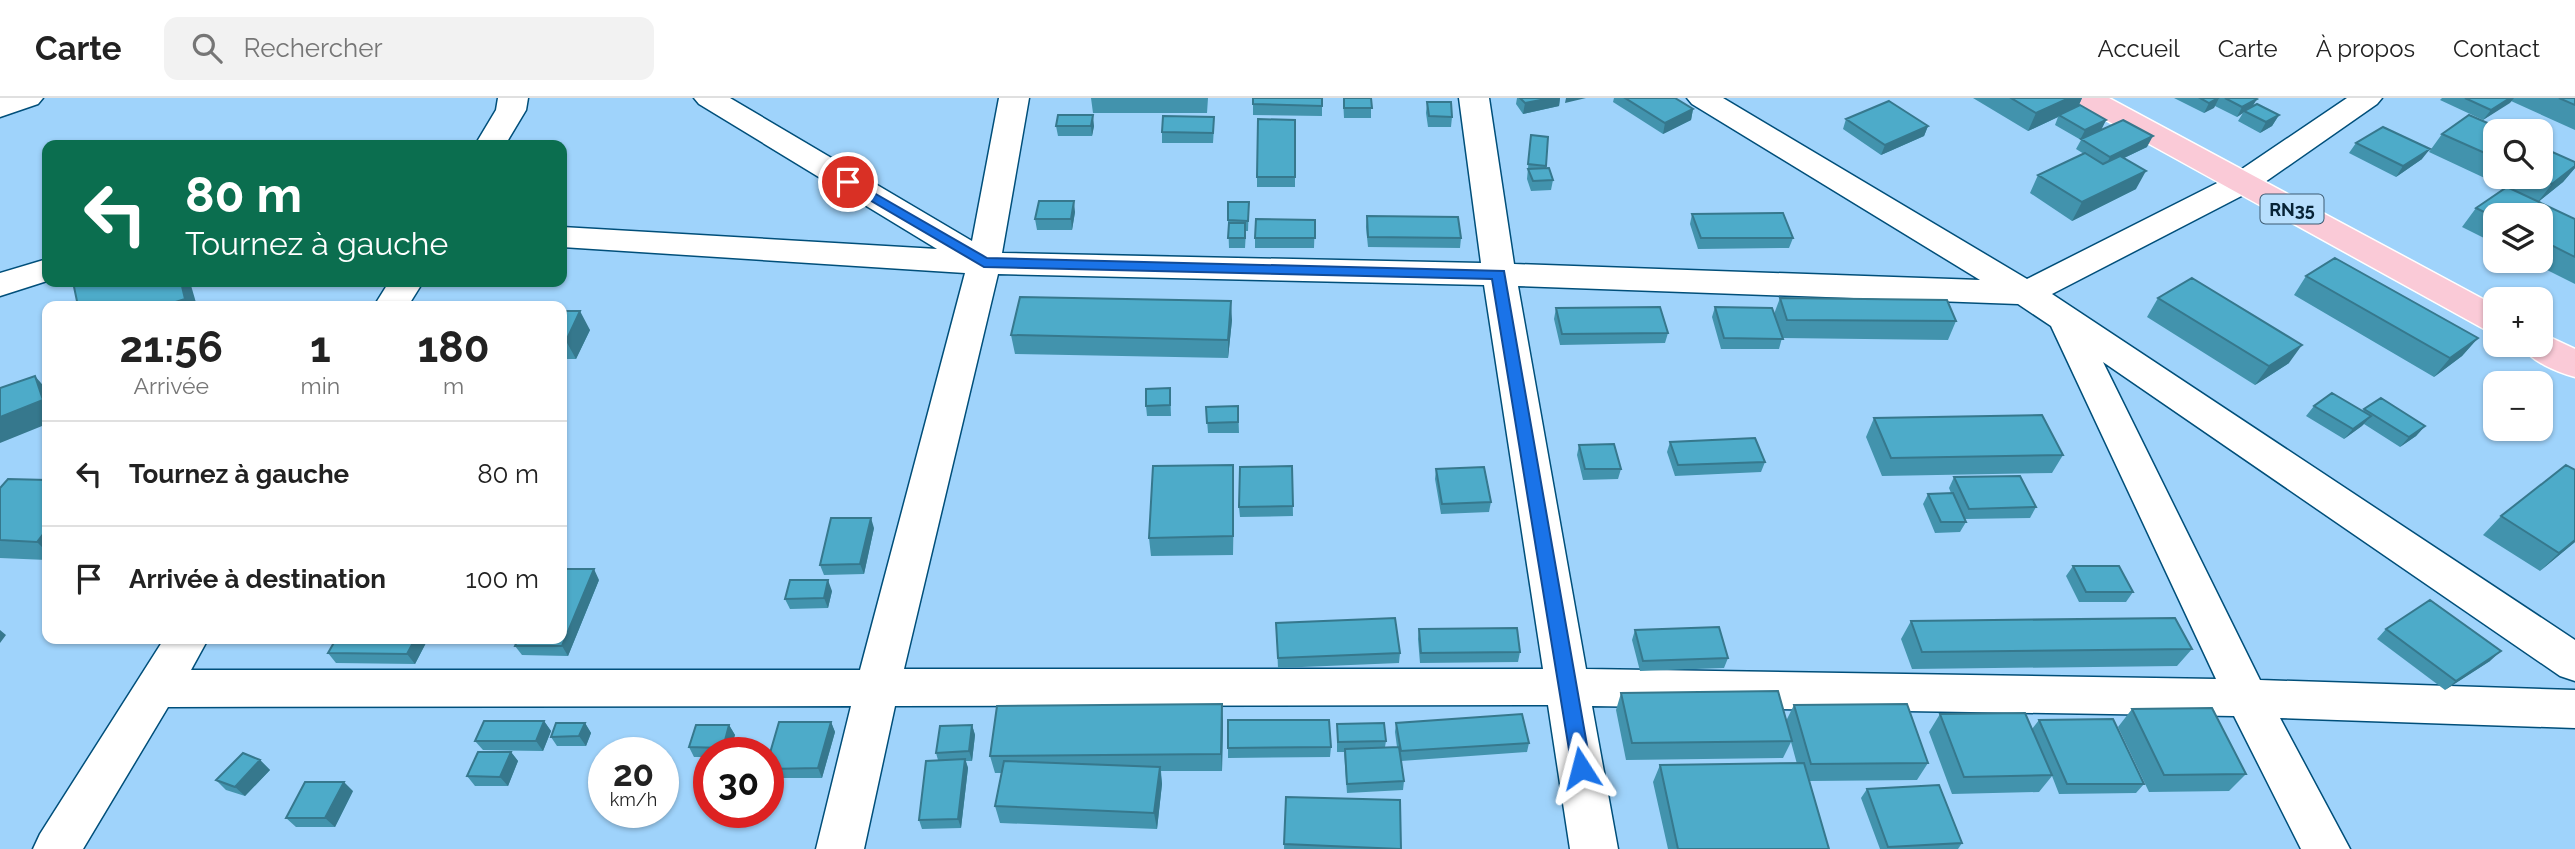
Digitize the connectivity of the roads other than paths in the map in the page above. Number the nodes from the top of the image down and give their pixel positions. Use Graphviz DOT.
graph roads {
  1 [pos="28,98"];
  2 [pos="513,98"];
  3 [pos="709,98"];
  4 [pos="1014,98"];
  5 [pos="1474,98"];
  6 [pos="1702,98"];
  7 [pos="2087,98"];
  8 [pos="2367,98"];
  9 [pos="0,108"];
  10 [pos="493,140"];
  11 [pos="2244,183"];
  12 [pos="567,237"];
  13 [pos="984,263"];
  14 [pos="42,272"];
  15 [pos="1499,274"];
  16 [pos="0,285"];
  17 [pos="2026,293"];
  18 [pos="2483,314"];
  19 [pos="2066,322"];
  20 [pos="2553,353"];
  21 [pos="2575,365"];
  22 [pos="184,644"];
  23 [pos="2575,663"];
  24 [pos="1568,687"];
  25 [pos="156,689"];
  26 [pos="877,689"];
  27 [pos="2247,698"];
  28 [pos="2575,709"];
  29 [pos="57,849"];
  30 [pos="841,849"];
  31 [pos="1594,849"];
  32 [pos="2326,849"];
  1 -- 9 [label="street"];
  2 -- 10 [label="street"];
  3 -- 13 [label="street"];
  4 -- 13 [label="street"];
  5 -- 15 [label="street"];
  6 -- 17 [label="street"];
  7 -- 11 [label="main road, RN35"];
  8 -- 11 [label="street"];
  11 -- 17 [label="street"];
  11 -- 18 [label="main road, RN35"];
  12 -- 13 [label="street"];
  13 -- 15 [label="street"];
  13 -- 26 [label="street"];
  14 -- 16 [label="street"];
  15 -- 17 [label="street"];
  15 -- 24 [label="street"];
  17 -- 19 [label="street"];
  19 -- 23 [label="street"];
  19 -- 27 [label="street"];
  20 -- 21 [label="main road"];
  22 -- 25 [label="street"];
  24 -- 26 [label="street"];
  24 -- 27 [label="street"];
  24 -- 31 [label="street"];
  25 -- 26 [label="street"];
  25 -- 29 [label="street"];
  26 -- 30 [label="street"];
  27 -- 28 [label="street"];
  27 -- 32 [label="street"];
}
